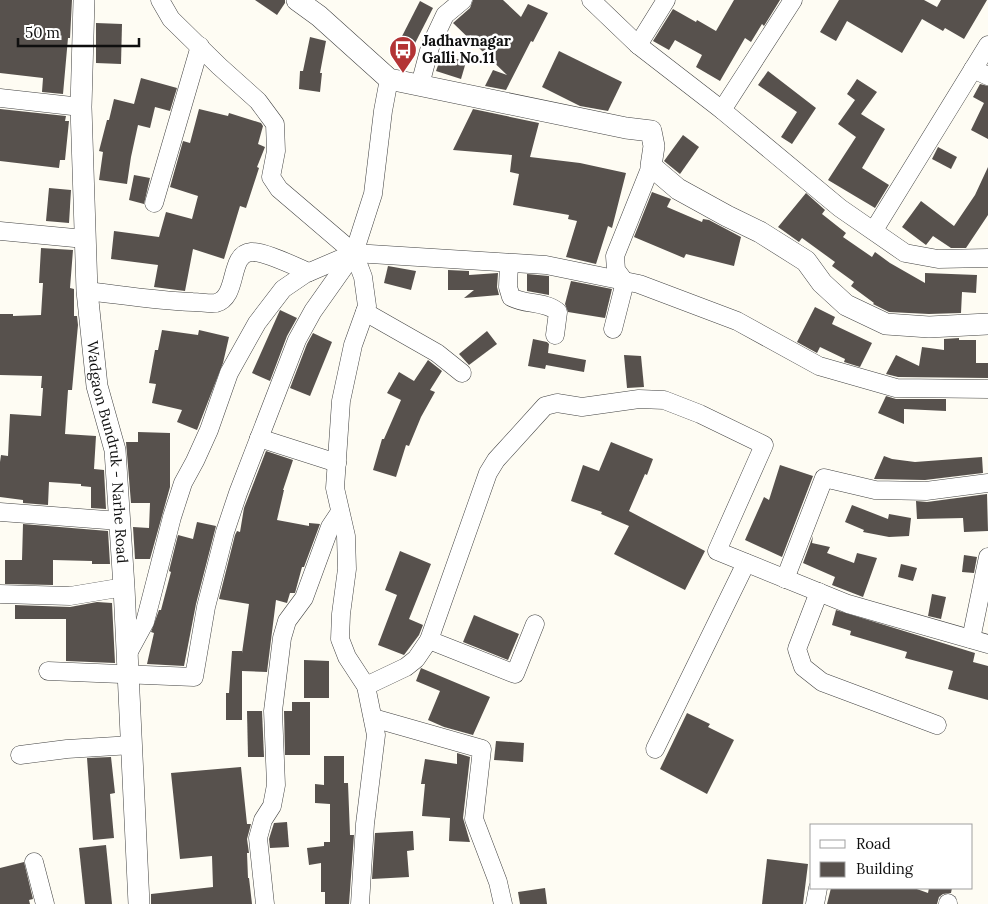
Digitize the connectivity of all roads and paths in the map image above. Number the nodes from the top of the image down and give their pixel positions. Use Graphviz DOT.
graph roads {
  1 [pos="84,0"];
  2 [pos="160,0"];
  3 [pos="297,0"];
  4 [pos="463,0"];
  5 [pos="591,0"];
  6 [pos="666,0"];
  7 [pos="793,0"];
  8 [pos="638,44"];
  9 [pos="988,45"];
  10 [pos="200,46"];
  11 [pos="980,73"];
  12 [pos="389,79"];
  13 [pos="420,85"];
  14 [pos="0,98"];
  15 [pos="81,106"];
  16 [pos="722,110"];
  17 [pos="651,166"];
  18 [pos="154,203"];
  19 [pos="874,230"];
  20 [pos="0,231"];
  21 [pos="85,239"];
  22 [pos="354,253"];
  23 [pos="988,258"];
  24 [pos="509,263"];
  25 [pos="309,272"];
  26 [pos="624,282"];
  27 [pos="87,291"];
  28 [pos="365,312"];
  29 [pos="988,324"];
  30 [pos="613,329"];
  31 [pos="555,335"];
  32 [pos="462,373"];
  33 [pos="988,389"];
  34 [pos="259,438"];
  35 [pos="337,463"];
  36 [pos="988,483"];
  37 [pos="0,512"];
  38 [pos="340,512"];
  39 [pos="120,520"];
  40 [pos="988,557"];
  41 [pos="746,563"];
  42 [pos="785,579"];
  43 [pos="124,588"];
  44 [pos="818,592"];
  45 [pos="0,594"];
  46 [pos="535,624"];
  47 [pos="428,640"];
  48 [pos="980,642"];
  49 [pos="128,665"];
  50 [pos="48,671"];
  51 [pos="366,686"];
  52 [pos="373,718"];
  53 [pos="937,725"];
  54 [pos="132,745"];
  55 [pos="655,748"];
  56 [pos="20,755"];
  57 [pos="34,862"];
  58 [pos="818,889"];
  59 [pos="45,904"];
  60 [pos="139,904"];
  61 [pos="265,904"];
  62 [pos="360,904"];
  63 [pos="503,904"];
  64 [pos="815,904"];
  1 -- 15 [label="street, Wadgaon Bundruk - Narhe Road"];
  2 -- 10 [label="street"];
  3 -- 12 [label="street"];
  4 -- 13 [label="street"];
  5 -- 8 [label="street"];
  6 -- 8 [label="street"];
  7 -- 16 [label="street"];
  8 -- 16 [label="street"];
  9 -- 11 [label="street"];
  10 -- 18 [label="street"];
  10 -- 22 [label="street"];
  11 -- 19 [label="street"];
  12 -- 13 [label="street"];
  12 -- 22 [label="street"];
  13 -- 17 [label="street"];
  14 -- 15 [label="street"];
  15 -- 21 [label="street, Wadgaon Bundruk - Narhe Road"];
  16 -- 19 [label="street"];
  17 -- 26 [label="street"];
  17 -- 29 [label="street"];
  19 -- 23 [label="street"];
  20 -- 21 [label="street"];
  21 -- 27 [label="street, Wadgaon Bundruk - Narhe Road"];
  22 -- 24 [label="street"];
  22 -- 25 [label="street"];
  22 -- 28 [label="street"];
  22 -- 34 [label="street"];
  24 -- 26 [label="street"];
  24 -- 31 [label="street"];
  25 -- 27 [label="street"];
  25 -- 49 [label="street"];
  26 -- 30 [label="street"];
  26 -- 33 [label="street"];
  27 -- 39 [label="street, Wadgaon Bundruk - Narhe Road"];
  28 -- 32 [label="street"];
  28 -- 35 [label="street"];
  34 -- 35 [label="street"];
  34 -- 49 [label="street"];
  35 -- 38 [label="street"];
  36 -- 42 [label="street"];
  37 -- 39 [label="street"];
  38 -- 51 [label="street"];
  38 -- 61 [label="street"];
  39 -- 43 [label="street, Wadgaon Bundruk - Narhe Road"];
  40 -- 48 [label="street"];
  41 -- 42 [label="street"];
  41 -- 47 [label="street"];
  41 -- 55 [label="street"];
  42 -- 44 [label="street"];
  43 -- 45 [label="street"];
  43 -- 49 [label="street, Wadgaon Bundruk - Narhe Road"];
  44 -- 48 [label="street"];
  44 -- 53 [label="street"];
  46 -- 47 [label="street"];
  47 -- 51 [label="street"];
  49 -- 50 [label="street"];
  49 -- 54 [label="street, Wadgaon Bundruk - Narhe Road"];
  51 -- 52 [label="street"];
  52 -- 62 [label="street"];
  52 -- 63 [label="street"];
  54 -- 56 [label="street"];
  54 -- 60 [label="street, Wadgaon Bundruk - Narhe Road"];
  57 -- 59 [label="street"];
  58 -- 64 [label="street"];
}
